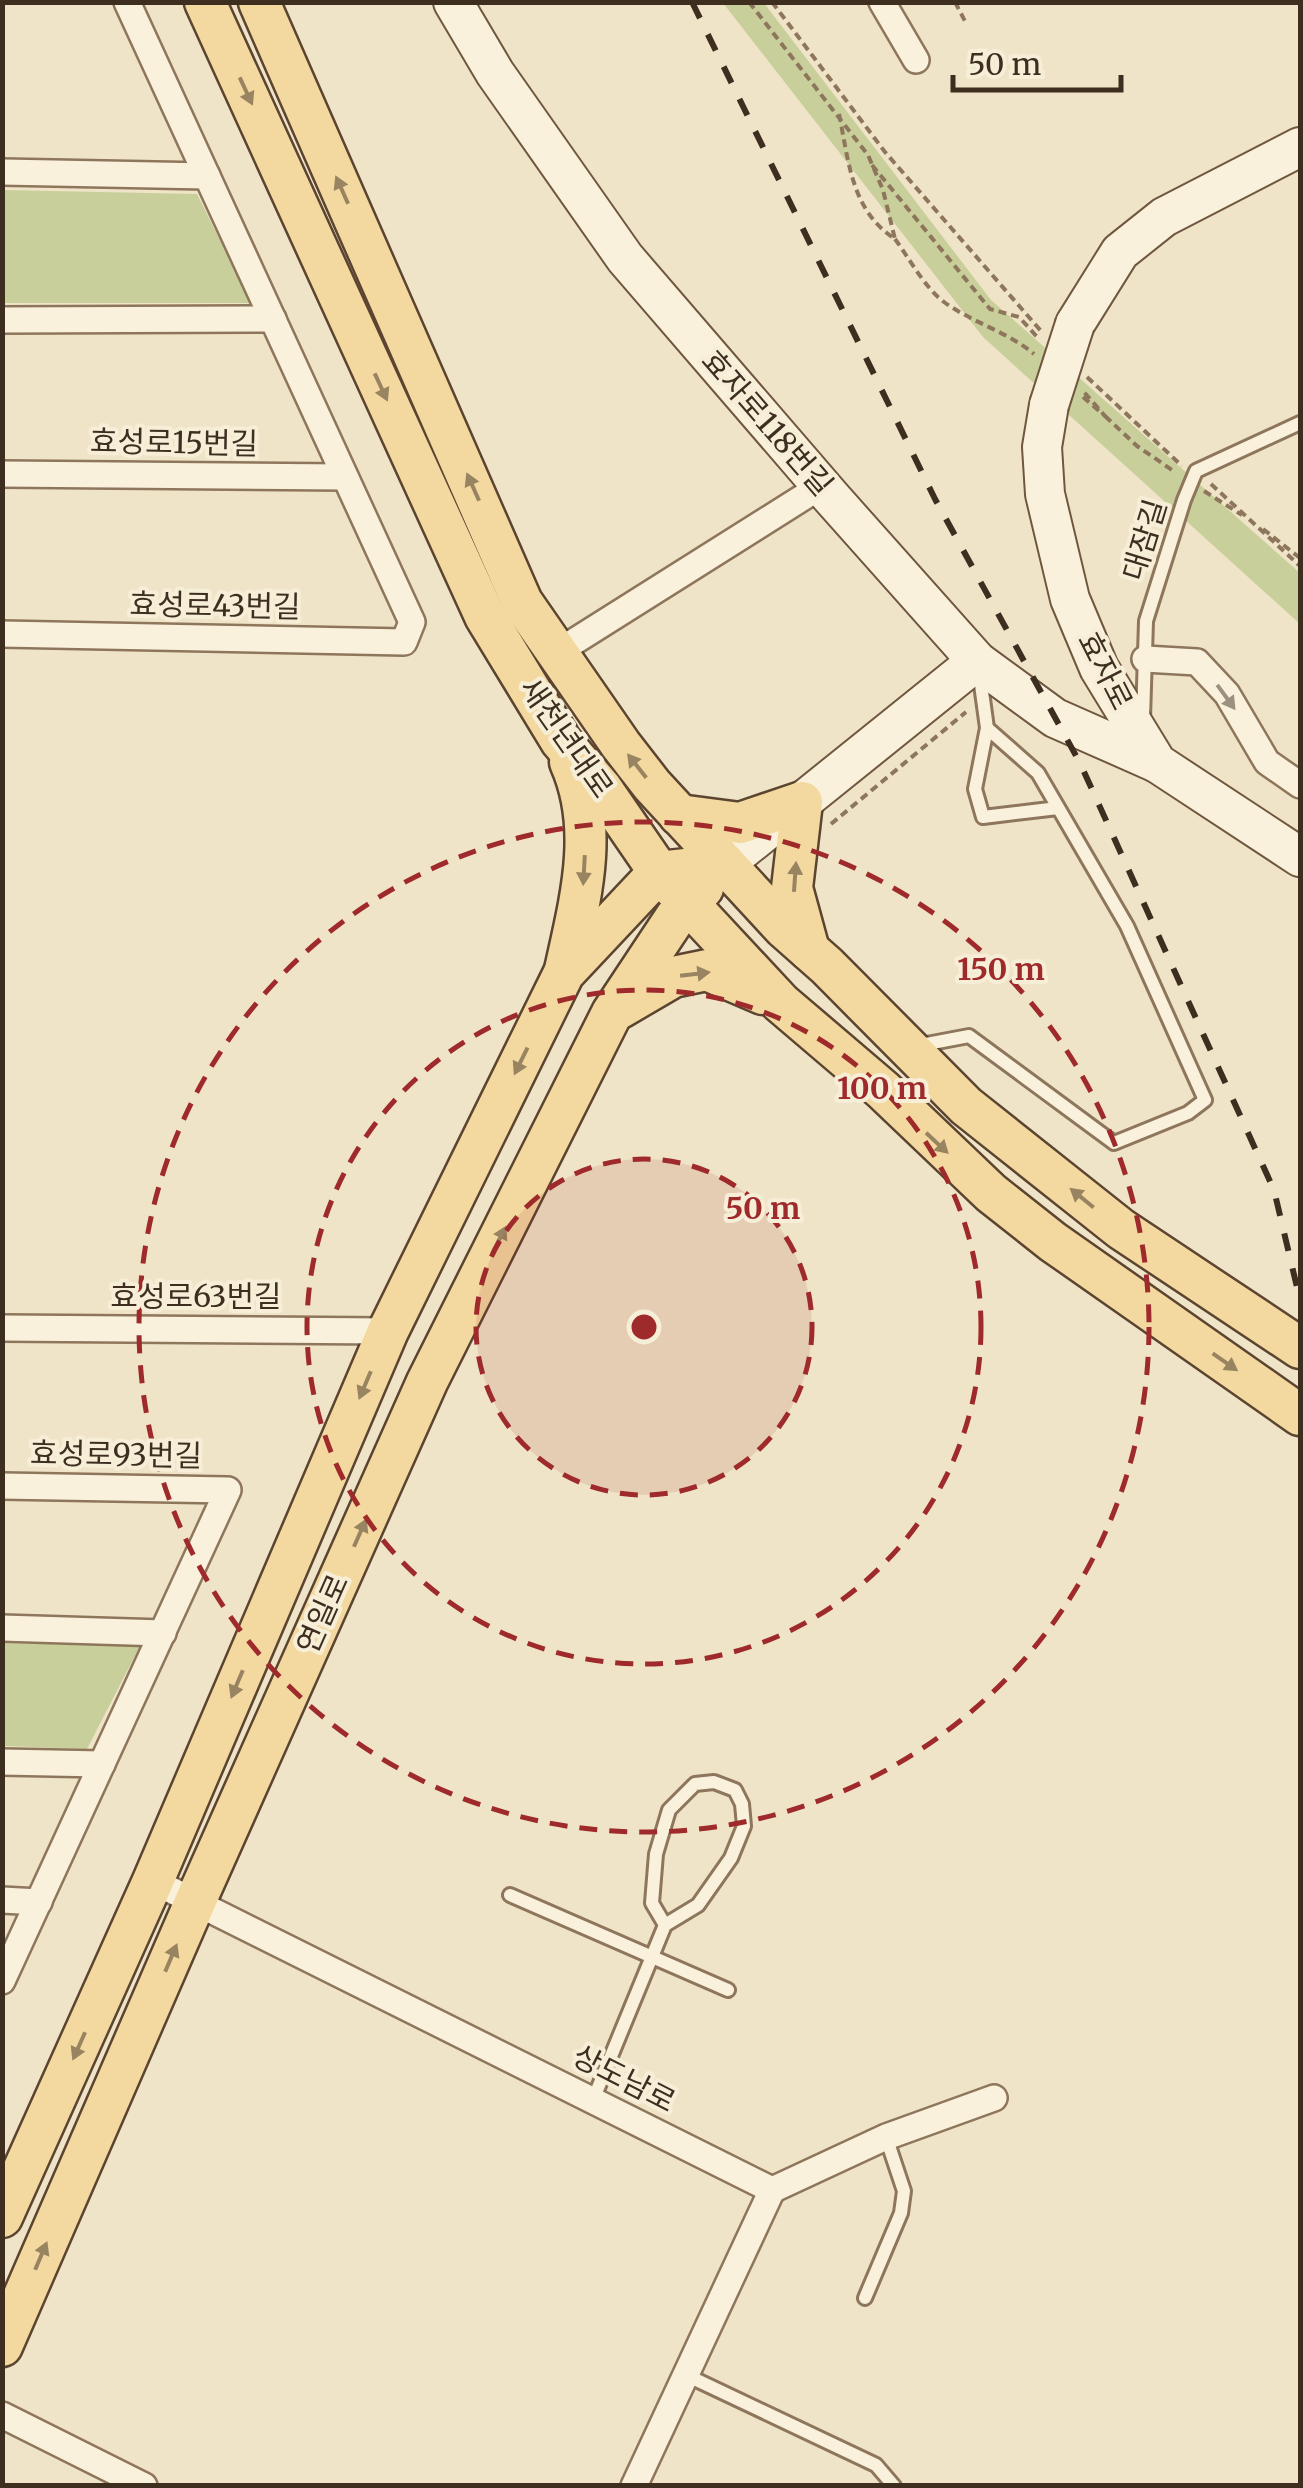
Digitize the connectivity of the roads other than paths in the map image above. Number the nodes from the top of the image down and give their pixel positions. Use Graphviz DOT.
graph roads {
  1 [pos="127,2"];
  2 [pos="205,2"];
  3 [pos="259,2"];
  4 [pos="453,2"];
  5 [pos="882,2"];
  6 [pos="916,60"];
  7 [pos="1300,148"];
  8 [pos="2,172"];
  9 [pos="207,176"];
  10 [pos="273,319"];
  11 [pos="2,320"];
  12 [pos="1300,422"];
  13 [pos="2,474"];
  14 [pos="345,477"];
  15 [pos="821,486"];
  16 [pos="2,634"];
  17 [pos="556,653"];
  18 [pos="1145,659"];
  19 [pos="980,680"];
  20 [pos="987,728"];
  21 [pos="561,742"];
  22 [pos="1149,752"];
  23 [pos="1300,784"];
  24 [pos="802,802"];
  25 [pos="1058,808"];
  26 [pos="679,814"];
  27 [pos="1300,857"];
  28 [pos="726,863"];
  29 [pos="659,872"];
  30 [pos="687,905"];
  31 [pos="809,950"];
  32 [pos="564,974"];
  33 [pos="781,1003"];
  34 [pos="612,1012"];
  35 [pos="908,1048"];
  36 [pos="2,1328"];
  37 [pos="388,1330"];
  38 [pos="1300,1348"];
  39 [pos="1300,1415"];
  40 [pos="2,1486"];
  41 [pos="2,1628"];
  42 [pos="162,1632"];
  43 [pos="2,1762"];
  44 [pos="102,1764"];
  45 [pos="153,1881"];
  46 [pos="510,1894"];
  47 [pos="2,1900"];
  48 [pos="196,1900"];
  49 [pos="39,1902"];
  50 [pos="665,1925"];
  51 [pos="650,1957"];
  52 [pos="2,1981"];
  53 [pos="728,1990"];
  54 [pos="994,2098"];
  55 [pos="593,2100"];
  56 [pos="886,2136"];
  57 [pos="772,2190"];
  58 [pos="2,2217"];
  59 [pos="865,2298"];
  60 [pos="2,2346"];
  61 [pos="686,2375"];
  62 [pos="2,2415"];
  63 [pos="144,2486"];
  64 [pos="634,2486"];
  65 [pos="894,2486"];
  1 -- 9 [label="street"];
  2 -- 21 [label="main road, 새천년대로, one-way"];
  17 -- 3 [label="main road, 새천년대로, one-way"];
  4 -- 15 [label="street, 효자로118번길"];
  5 -- 6 [label="street"];
  7 -- 22 [label="street, 효자로, bridge"];
  8 -- 9 [label="street"];
  9 -- 10 [label="street"];
  10 -- 11 [label="street"];
  10 -- 14 [label="street"];
  12 -- 18 [label="lane, 대잠길"];
  13 -- 14 [label="street, 효성로15번길"];
  14 -- 16 [label="street, 효성로43번길"];
  15 -- 17 [label="street"];
  15 -- 19 [label="street, 효자로118번길"];
  26 -- 17 [label="main road, 새천년대로, one-way"];
  18 -- 22 [label="lane, 대잠길"];
  18 -- 23 [label="street, one-way"];
  19 -- 20 [label="lane"];
  19 -- 22 [label="street, 효자로118번길"];
  19 -- 24 [label="street"];
  20 -- 25 [label="lane"];
  20 -- 25 [label="lane"];
  21 -- 29 [label="main road, 새천년대로"];
  21 -- 32 [label="main road, one-way"];
  22 -- 27 [label="street, 효자로"];
  24 -- 26 [label="main road"];
  24 -- 28 [label="street"];
  31 -- 24 [label="main road, one-way"];
  25 -- 35 [label="lane"];
  26 -- 28 [label="main road, 새천년대로"];
  28 -- 29 [label="main road"];
  28 -- 30 [label="main road, 연일로"];
  28 -- 31 [label="main road, 새천년대로"];
  29 -- 30 [label="main road, 새천년대로"];
  29 -- 32 [label="main road, 연일로"];
  30 -- 33 [label="main road, 새천년대로"];
  30 -- 34 [label="main road, 연일로"];
  31 -- 35 [label="main road, 새천년대로"];
  32 -- 37 [label="main road, 연일로, one-way"];
  34 -- 33 [label="main road, one-way"];
  33 -- 39 [label="main road, 새천년대로, one-way"];
  48 -- 34 [label="main road, 연일로, one-way"];
  38 -- 35 [label="main road, 새천년대로, one-way"];
  36 -- 37 [label="street, 효성로63번길"];
  37 -- 45 [label="main road, 연일로, one-way"];
  40 -- 42 [label="street, 효성로93번길"];
  41 -- 42 [label="street"];
  42 -- 44 [label="street"];
  43 -- 44 [label="street"];
  44 -- 49 [label="street"];
  45 -- 48 [label="street, 상도남로"];
  45 -- 58 [label="main road, 연일로, one-way"];
  46 -- 51 [label="lane"];
  47 -- 49 [label="street"];
  48 -- 55 [label="street, 상도남로"];
  60 -- 48 [label="main road, 연일로, one-way"];
  49 -- 52 [label="street"];
  50 -- 50 [label="lane"];
  50 -- 51 [label="lane"];
  51 -- 53 [label="lane"];
  51 -- 55 [label="lane"];
  54 -- 56 [label="street"];
  55 -- 57 [label="street, 상도남로"];
  56 -- 57 [label="street"];
  56 -- 59 [label="lane"];
  57 -- 61 [label="street"];
  61 -- 64 [label="street"];
  61 -- 65 [label="lane"];
  62 -- 63 [label="street"];
}
